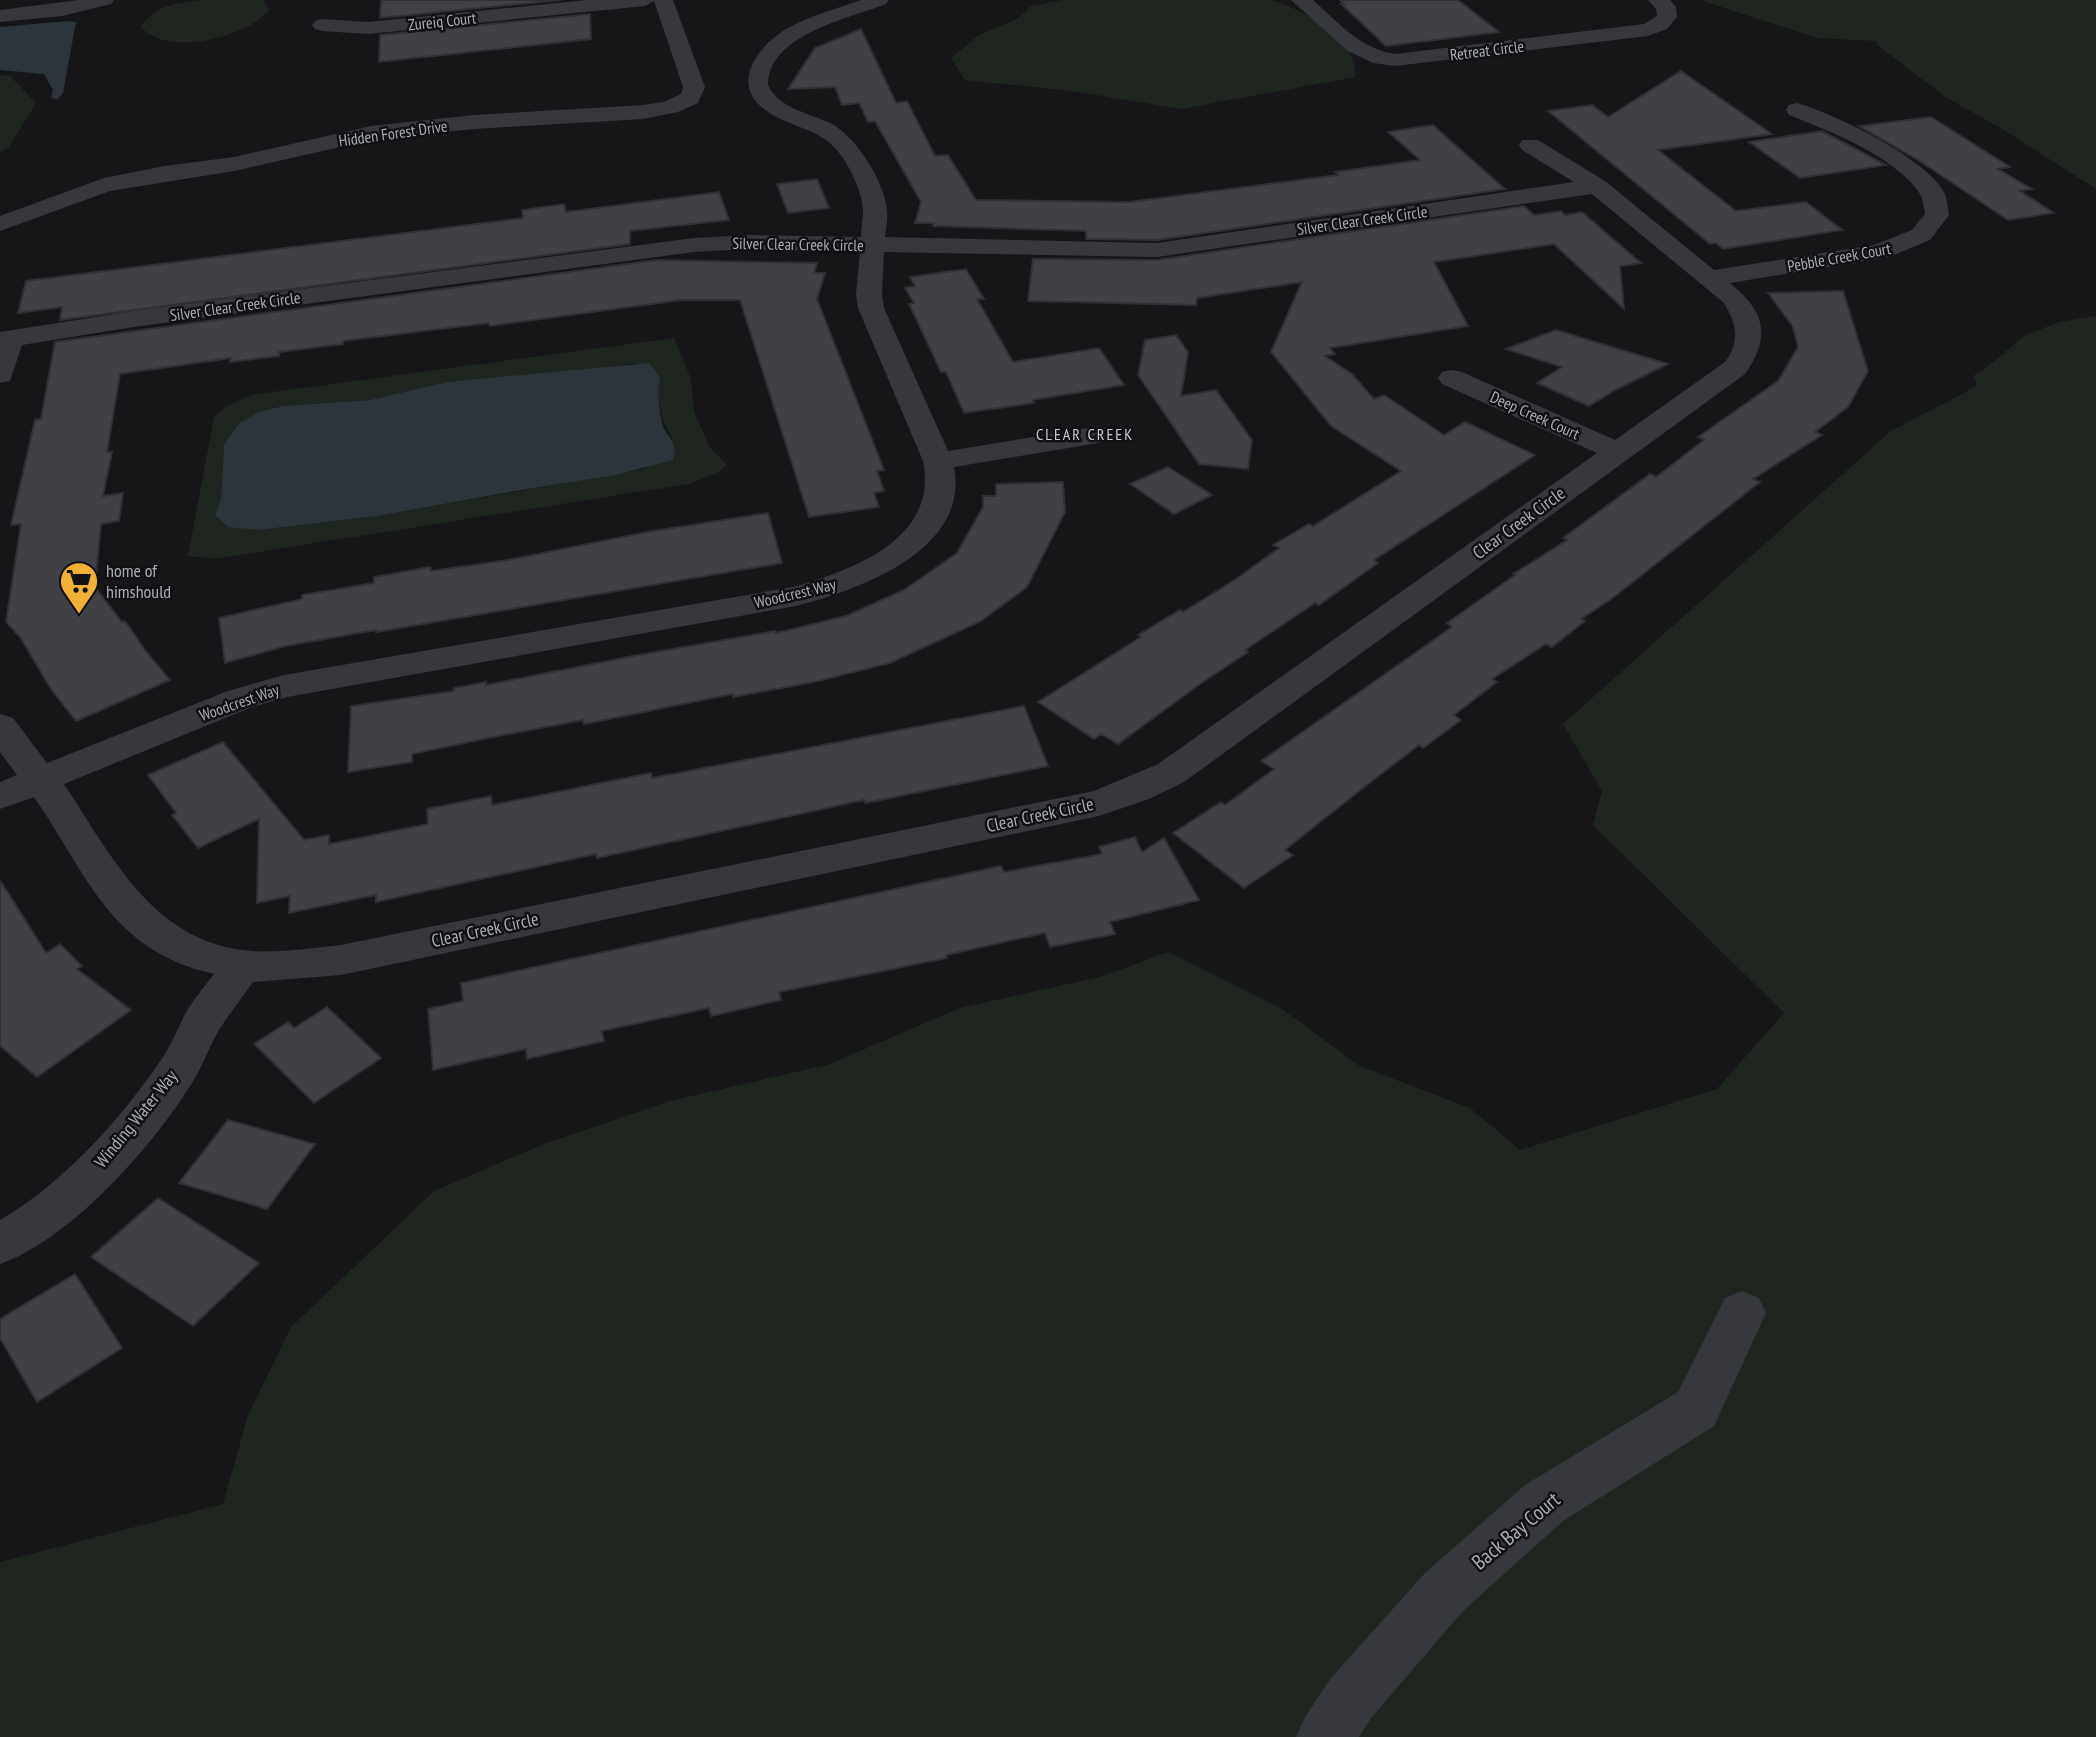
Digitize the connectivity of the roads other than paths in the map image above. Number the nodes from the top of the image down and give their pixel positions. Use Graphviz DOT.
graph roads {
  1 [pos="104,0"];
  2 [pos="645,0"];
  3 [pos="663,0"];
  4 [pos="878,0"];
  5 [pos="1301,0"];
  6 [pos="1658,0"];
  7 [pos="0,16"];
  8 [pos="322,26"];
  9 [pos="1797,110"];
  10 [pos="1530,145"];
  11 [pos="1597,186"];
  12 [pos="0,224"];
  13 [pos="873,245"];
  14 [pos="1711,278"];
  15 [pos="5,340"];
  16 [pos="0,375"];
  17 [pos="1452,378"];
  18 [pos="1100,435"];
  19 [pos="1618,452"];
  20 [pos="939,461"];
  21 [pos="0,726"];
  22 [pos="40,779"];
  23 [pos="0,796"];
  24 [pos="242,966"];
  25 [pos="0,1244"];
  26 [pos="1742,1313"];
  27 [pos="1325,1737"];
  1 -- 7 [label="street"];
  2 -- 8 [label="street, Zureiq Court"];
  3 -- 12 [label="street, Hidden Forest Drive"];
  4 -- 13 [label="street, Woodcrest Way"];
  5 -- 6 [label="street, Retreat Circle"];
  9 -- 14 [label="street, Pebble Creek Court"];
  10 -- 11 [label="street, Clear Creek Circle"];
  11 -- 13 [label="street, Silver Clear Creek Circle"];
  11 -- 14 [label="street, Clear Creek Circle"];
  13 -- 15 [label="street, Silver Clear Creek Circle"];
  13 -- 20 [label="street, Woodcrest Way"];
  14 -- 19 [label="street, Clear Creek Circle"];
  15 -- 16 [label="street"];
  17 -- 19 [label="street, Deep Creek Court"];
  18 -- 20 [label="street"];
  19 -- 24 [label="street, Clear Creek Circle"];
  20 -- 22 [label="street, Woodcrest Way"];
  21 -- 22 [label="street, Clear Creek Circle"];
  22 -- 23 [label="street, Woodcrest Way"];
  22 -- 24 [label="street, Clear Creek Circle"];
  24 -- 25 [label="street, Winding Water Way"];
  26 -- 27 [label="street, Back Bay Court"];
}
